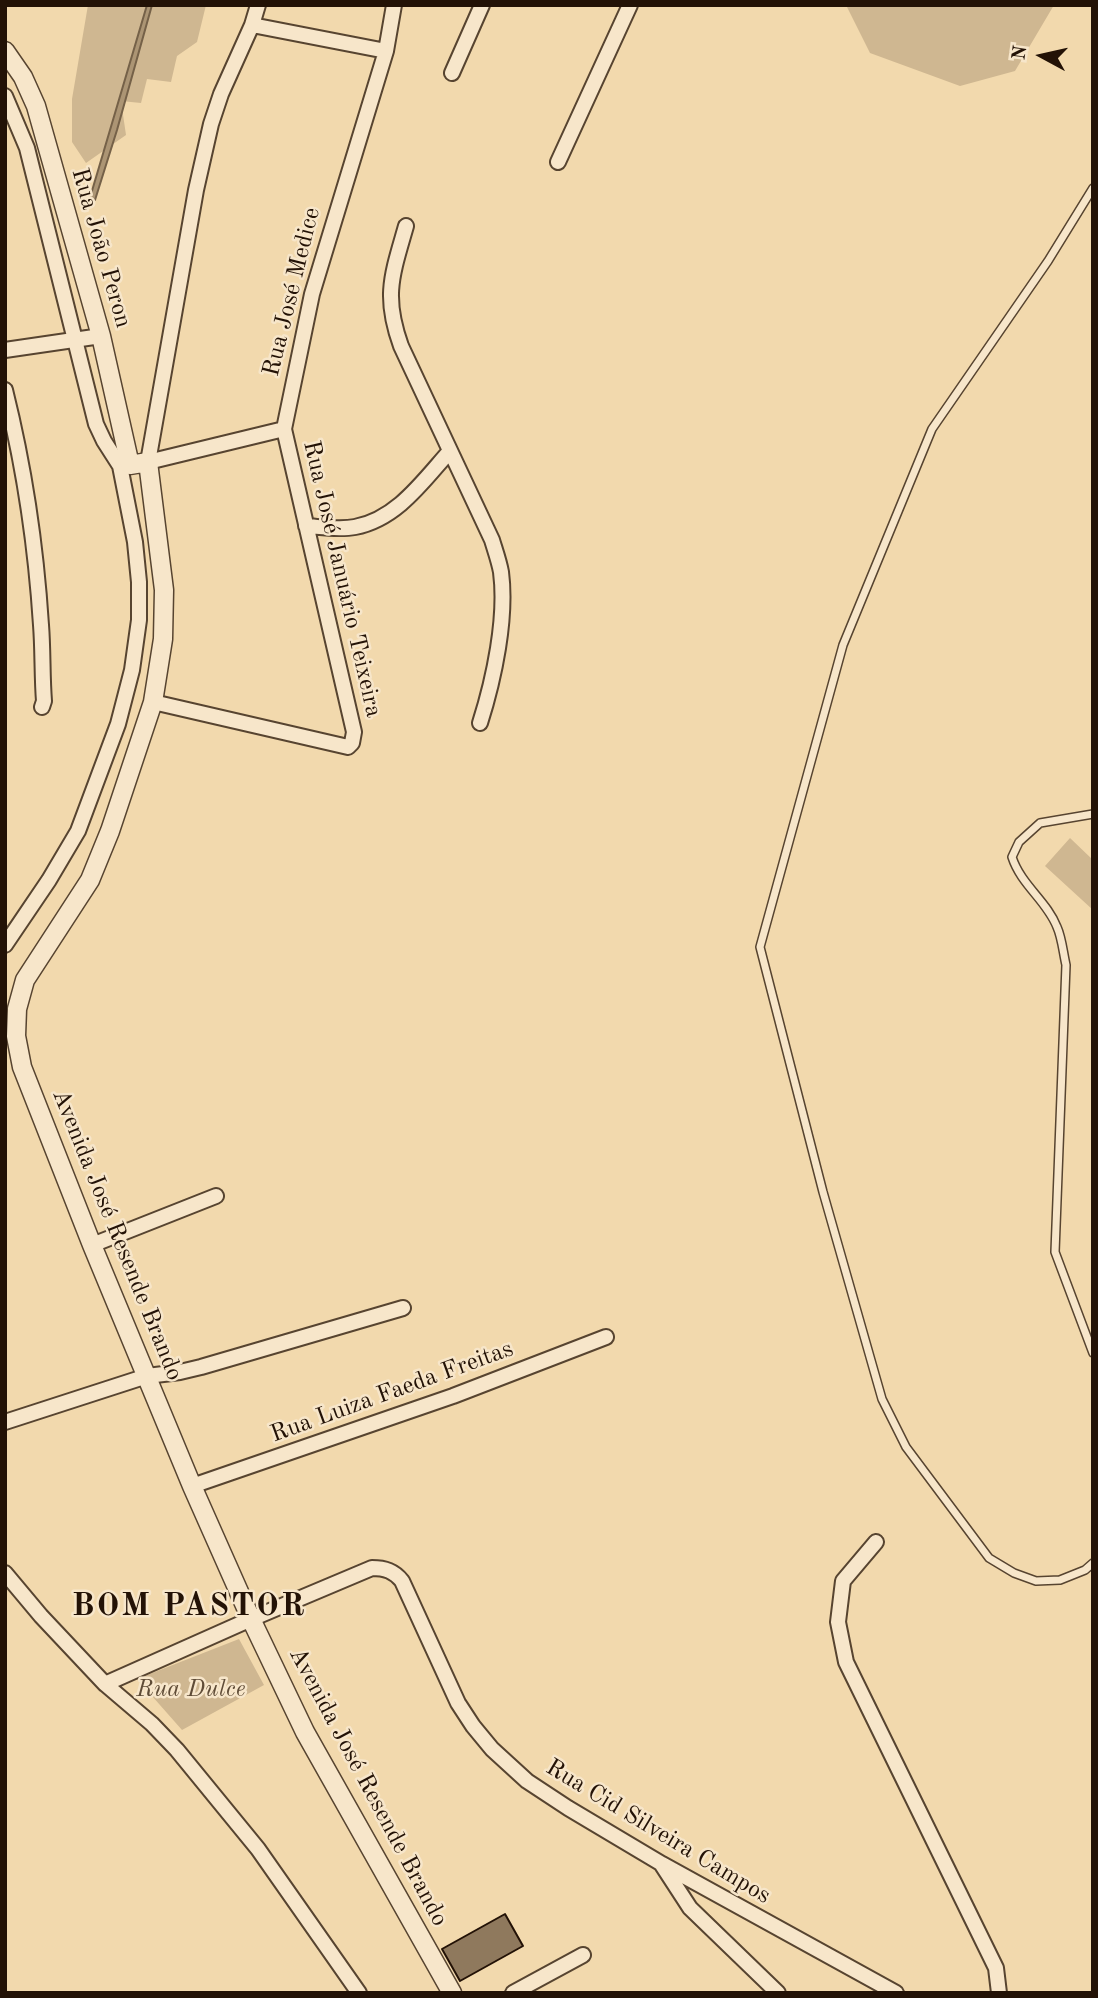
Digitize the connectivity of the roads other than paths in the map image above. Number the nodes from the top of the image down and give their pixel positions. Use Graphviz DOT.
graph roads {
  1 [pos="258,5"];
  2 [pos="394,5"];
  3 [pos="482,5"];
  4 [pos="630,5"];
  5 [pos="252,25"];
  6 [pos="5,51"];
  7 [pos="386,51"];
  8 [pos="452,73"];
  9 [pos="5,96"];
  10 [pos="558,162"];
  11 [pos="1093,188"];
  12 [pos="406,226"];
  13 [pos="101,336"];
  14 [pos="74,340"];
  15 [pos="5,350"];
  16 [pos="5,390"];
  17 [pos="9,419"];
  18 [pos="284,429"];
  19 [pos="450,451"];
  20 [pos="132,464"];
  21 [pos="306,526"];
  22 [pos="153,702"];
  23 [pos="42,708"];
  24 [pos="480,723"];
  25 [pos="1093,814"];
  26 [pos="5,945"];
  27 [pos="216,1196"];
  28 [pos="92,1245"];
  29 [pos="403,1308"];
  30 [pos="606,1337"];
  31 [pos="1093,1353"];
  32 [pos="147,1376"];
  33 [pos="5,1422"];
  34 [pos="192,1486"];
  35 [pos="876,1542"];
  36 [pos="1093,1563"];
  37 [pos="5,1573"];
  38 [pos="251,1619"];
  39 [pos="105,1684"];
  40 [pos="662,1864"];
  41 [pos="583,1955"];
  42 [pos="359,1993"];
  43 [pos="452,1993"];
  44 [pos="513,1993"];
  45 [pos="778,1993"];
  46 [pos="896,1993"];
  47 [pos="999,1993"];
  1 -- 5 [label="street"];
  2 -- 7 [label="street, Rua José Medice"];
  3 -- 8 [label="street"];
  4 -- 10 [label="street"];
  5 -- 7 [label="street"];
  5 -- 20 [label="street"];
  6 -- 13 [label="street, Rua João Peron"];
  7 -- 18 [label="street, Rua José Medice"];
  9 -- 14 [label="street"];
  11 -- 36 [label="lane"];
  12 -- 19 [label="street"];
  13 -- 14 [label="street"];
  13 -- 20 [label="street, Rua João Peron"];
  14 -- 15 [label="street"];
  14 -- 20 [label="street"];
  16 -- 17 [label="street"];
  17 -- 23 [label="street"];
  18 -- 20 [label="street"];
  18 -- 21 [label="street, Rua José Januário Teixeira"];
  19 -- 21 [label="street"];
  19 -- 24 [label="street"];
  20 -- 22 [label="street, Avenida José Resende Brando"];
  20 -- 26 [label="street"];
  21 -- 22 [label="street, Rua José Januário Teixeira"];
  22 -- 28 [label="street, Avenida José Resende Brando"];
  25 -- 31 [label="lane"];
  27 -- 28 [label="street"];
  28 -- 32 [label="street, Avenida José Resende Brando"];
  29 -- 32 [label="street"];
  30 -- 34 [label="street, Rua Luiza Faeda Freitas"];
  32 -- 33 [label="street"];
  32 -- 34 [label="street, Avenida José Resende Brando"];
  34 -- 38 [label="street, Avenida José Resende Brando"];
  35 -- 47 [label="street"];
  37 -- 39 [label="street"];
  38 -- 39 [label="street"];
  38 -- 40 [label="street, Rua Cid Silveira Campos"];
  38 -- 43 [label="street, Avenida José Resende Brando"];
  39 -- 42 [label="street"];
  40 -- 45 [label="street"];
  40 -- 46 [label="street, Rua Cid Silveira Campos"];
  41 -- 44 [label="street"];
}
